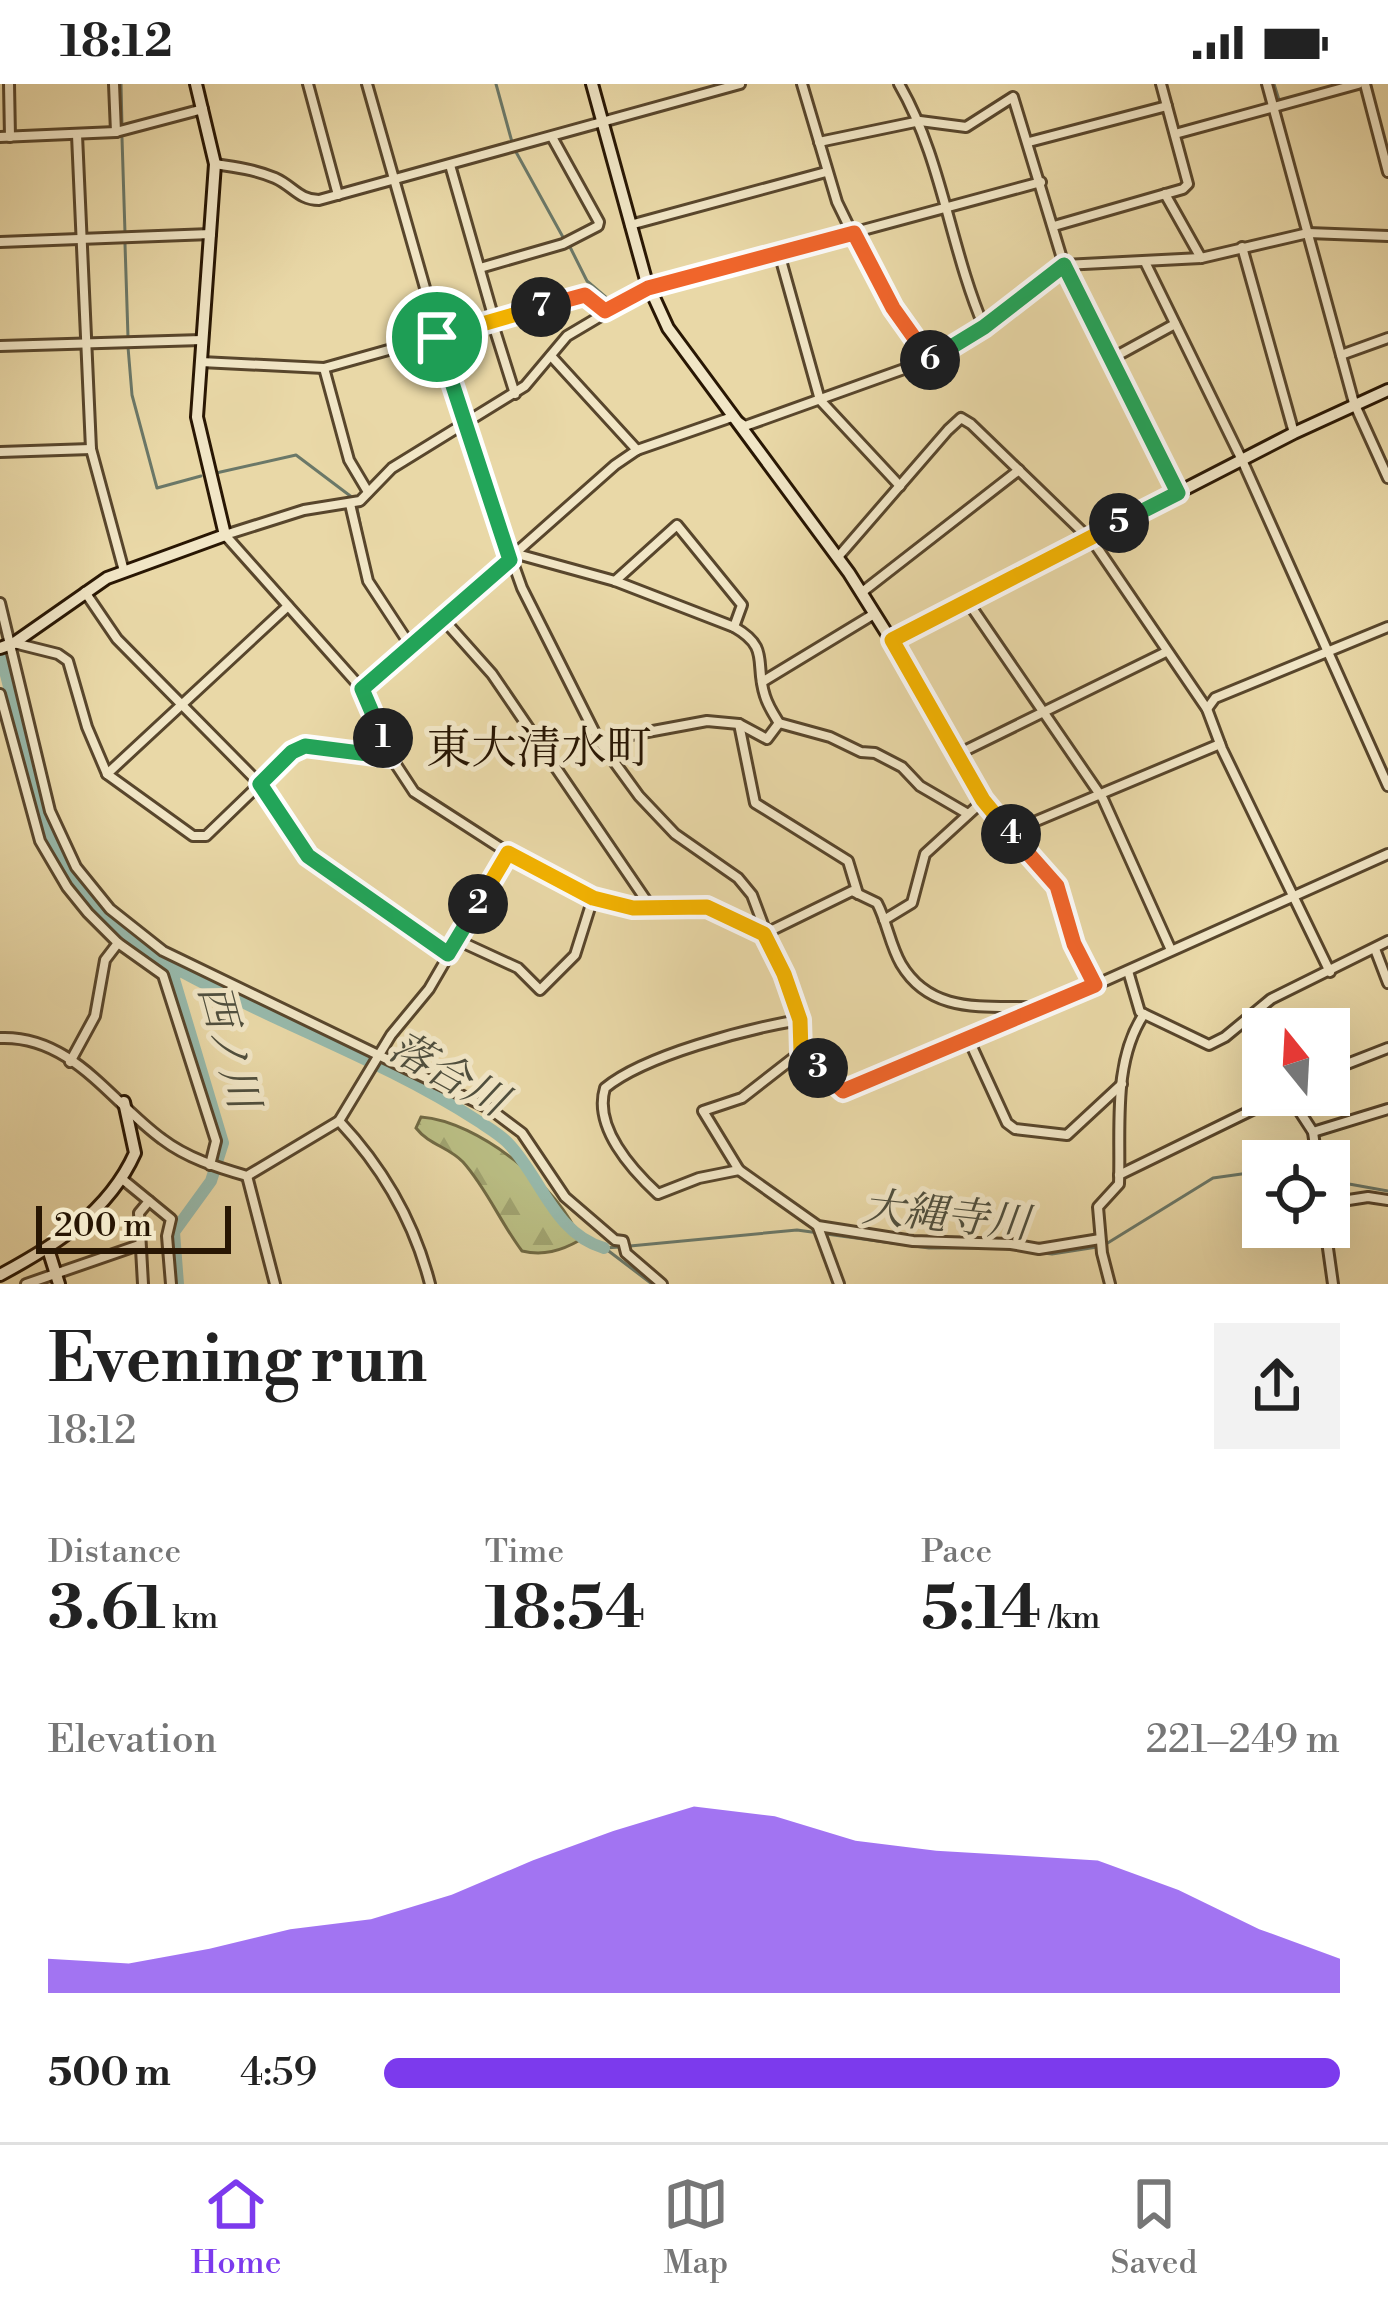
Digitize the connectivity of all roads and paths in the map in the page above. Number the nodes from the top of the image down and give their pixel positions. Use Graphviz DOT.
graph roads {
  1 [pos="9,84"];
  2 [pos="115,84"];
  3 [pos="196,84"];
  4 [pos="308,84"];
  5 [pos="367,84"];
  6 [pos="592,84"];
  7 [pos="740,84"];
  8 [pos="802,84"];
  9 [pos="898,84"];
  10 [pos="1161,84"];
  11 [pos="1268,84"];
  12 [pos="1362,84"];
  13 [pos="1167,106"];
  14 [pos="1274,107"];
  15 [pos="203,109"];
  16 [pos="920,121"];
  17 [pos="602,122"];
  18 [pos="116,133"];
  19 [pos="1174,134"];
  20 [pos="77,135"];
  21 [pos="5,137"];
  22 [pos="552,137"];
  23 [pos="819,142"];
  24 [pos="1029,142"];
  25 [pos="215,164"];
  26 [pos="449,165"];
  27 [pos="826,172"];
  28 [pos="1388,172"];
  29 [pos="394,180"];
  30 [pos="1041,182"];
  31 [pos="1165,194"];
  32 [pos="338,195"];
  33 [pos="943,207"];
  34 [pos="630,226"];
  35 [pos="1054,226"];
  36 [pos="854,233"];
  37 [pos="1308,233"];
  38 [pos="211,234"];
  39 [pos="1388,236"];
  40 [pos="82,239"];
  41 [pos="0,242"];
  42 [pos="1242,248"];
  43 [pos="779,253"];
  44 [pos="1201,257"];
  45 [pos="1145,262"];
  46 [pos="1064,265"];
  47 [pos="480,268"];
  48 [pos="648,288"];
  49 [pos="605,311"];
  50 [pos="493,320"];
  51 [pos="1175,324"];
  52 [pos="984,327"];
  53 [pos="437,337"];
  54 [pos="1388,338"];
  55 [pos="202,340"];
  56 [pos="85,344"];
  57 [pos="0,346"];
  58 [pos="1341,355"];
  59 [pos="551,356"];
  60 [pos="1111,359"];
  61 [pos="928,361"];
  62 [pos="201,362"];
  63 [pos="324,368"];
  64 [pos="1388,390"];
  65 [pos="514,394"];
  66 [pos="820,400"];
  67 [pos="1354,403"];
  68 [pos="732,417"];
  69 [pos="464,424"];
  70 [pos="1294,433"];
  71 [pos="91,449"];
  72 [pos="637,450"];
  73 [pos="0,452"];
  74 [pos="1242,460"];
  75 [pos="1019,470"];
  76 [pos="1388,478"];
  77 [pos="900,486"];
  78 [pos="368,492"];
  79 [pos="1178,493"];
  80 [pos="350,504"];
  81 [pos="225,535"];
  82 [pos="1090,539"];
  83 [pos="513,557"];
  84 [pos="838,557"];
  85 [pos="124,571"];
  86 [pos="615,580"];
  87 [pos="85,592"];
  88 [pos="861,593"];
  89 [pos="968,602"];
  90 [pos="0,603"];
  91 [pos="288,606"];
  92 [pos="874,614"];
  93 [pos="443,619"];
  94 [pos="734,627"];
  95 [pos="1388,627"];
  96 [pos="892,640"];
  97 [pos="8,645"];
  98 [pos="412,648"];
  99 [pos="1166,652"];
  100 [pos="1326,652"];
  101 [pos="762,682"];
  102 [pos="362,689"];
  103 [pos="0,694"];
  104 [pos="182,706"];
  105 [pos="1207,709"];
  106 [pos="1041,714"];
  107 [pos="778,723"];
  108 [pos="739,724"];
  109 [pos="599,741"];
  110 [pos="1220,744"];
  111 [pos="956,755"];
  112 [pos="391,757"];
  113 [pos="107,774"];
  114 [pos="260,784"];
  115 [pos="1388,786"];
  116 [pos="1099,794"];
  117 [pos="983,800"];
  118 [pos="968,814"];
  119 [pos="1010,832"];
  120 [pos="508,853"];
  121 [pos="1388,854"];
  122 [pos="858,894"];
  123 [pos="1295,895"];
  124 [pos="593,898"];
  125 [pos="650,906"];
  126 [pos="884,920"];
  127 [pos="764,934"];
  128 [pos="457,940"];
  129 [pos="1388,940"];
  130 [pos="118,943"];
  131 [pos="1375,949"];
  132 [pos="1171,950"];
  133 [pos="448,954"];
  134 [pos="1128,971"];
  135 [pos="1330,972"];
  136 [pos="1388,983"];
  137 [pos="1095,985"];
  138 [pos="1044,1008"];
  139 [pos="1144,1014"];
  140 [pos="800,1020"];
  141 [pos="0,1038"];
  142 [pos="968,1038"];
  143 [pos="1388,1048"];
  144 [pos="801,1052"];
  145 [pos="379,1056"];
  146 [pos="70,1062"];
  147 [pos="1350,1063"];
  148 [pos="1124,1083"];
  149 [pos="124,1102"];
  150 [pos="1388,1109"];
  151 [pos="1242,1116"];
  152 [pos="1301,1116"];
  153 [pos="339,1121"];
  154 [pos="1313,1132"];
  155 [pos="1314,1140"];
  156 [pos="215,1167"];
  157 [pos="740,1170"];
  158 [pos="1120,1175"];
  159 [pos="247,1176"];
  160 [pos="121,1178"];
  161 [pos="1350,1199"];
  162 [pos="1388,1200"];
  163 [pos="149,1201"];
  164 [pos="820,1230"];
  165 [pos="1101,1243"];
  166 [pos="139,1245"];
  167 [pos="1328,1248"];
  168 [pos="47,1250"];
  169 [pos="0,1275"];
  170 [pos="57,1278"];
  171 [pos="26,1284"];
  172 [pos="143,1284"];
  173 [pos="171,1284"];
  174 [pos="275,1284"];
  175 [pos="430,1284"];
  176 [pos="662,1284"];
  177 [pos="838,1284"];
  178 [pos="1110,1284"];
  179 [pos="1333,1284"];
  1 -- 21 [label="street"];
  2 -- 18 [label="street"];
  3 -- 15 [label="street"];
  4 -- 32 [label="street"];
  5 -- 29 [label="street"];
  6 -- 17 [label="street"];
  7 -- 17 [label="street"];
  8 -- 23 [label="street"];
  9 -- 16 [label="street"];
  10 -- 13 [label="street"];
  11 -- 14 [label="street"];
  12 -- 14 [label="street"];
  12 -- 28 [label="street"];
  13 -- 19 [label="street"];
  13 -- 24 [label="street"];
  14 -- 19 [label="street"];
  14 -- 37 [label="street"];
  15 -- 18 [label="street"];
  15 -- 25 [label="street"];
  16 -- 23 [label="street"];
  16 -- 24 [label="street"];
  16 -- 33 [label="street"];
  17 -- 22 [label="street"];
  17 -- 34 [label="street"];
  18 -- 20 [label="street"];
  19 -- 31 [label="street"];
  20 -- 21 [label="street"];
  20 -- 40 [label="street"];
  22 -- 26 [label="street"];
  22 -- 47 [label="street"];
  23 -- 27 [label="street"];
  24 -- 30 [label="street"];
  25 -- 32 [label="street"];
  25 -- 38 [label="street"];
  26 -- 29 [label="street"];
  26 -- 47 [label="street"];
  27 -- 34 [label="street"];
  27 -- 36 [label="street"];
  29 -- 32 [label="street"];
  29 -- 53 [label="street"];
  30 -- 33 [label="street"];
  30 -- 35 [label="street"];
  31 -- 35 [label="street"];
  31 -- 44 [label="street"];
  33 -- 36 [label="street"];
  33 -- 52 [label="street"];
  34 -- 48 [label="street"];
  35 -- 46 [label="street"];
  36 -- 43 [label="street"];
  36 -- 61 [label="street"];
  37 -- 39 [label="street"];
  37 -- 42 [label="street"];
  37 -- 58 [label="street"];
  38 -- 40 [label="street"];
  38 -- 55 [label="street"];
  40 -- 41 [label="street"];
  40 -- 56 [label="street"];
  42 -- 44 [label="street"];
  42 -- 70 [label="street"];
  43 -- 48 [label="street"];
  43 -- 66 [label="street"];
  44 -- 45 [label="street"];
  45 -- 46 [label="street"];
  45 -- 51 [label="street"];
  46 -- 52 [label="street"];
  46 -- 60 [label="street"];
  47 -- 50 [label="street"];
  48 -- 49 [label="street"];
  48 -- 68 [label="street"];
  49 -- 50 [label="street"];
  49 -- 59 [label="street"];
  50 -- 53 [label="street"];
  50 -- 65 [label="street"];
  51 -- 60 [label="street"];
  51 -- 74 [label="street"];
  52 -- 61 [label="street"];
  53 -- 63 [label="street"];
  53 -- 69 [label="street"];
  54 -- 58 [label="street"];
  55 -- 56 [label="street"];
  55 -- 62 [label="street"];
  56 -- 57 [label="street"];
  56 -- 71 [label="street"];
  58 -- 67 [label="street"];
  59 -- 65 [label="street"];
  59 -- 72 [label="street"];
  60 -- 79 [label="street"];
  61 -- 66 [label="street"];
  62 -- 63 [label="street"];
  62 -- 81 [label="street"];
  63 -- 78 [label="street"];
  64 -- 67 [label="street"];
  65 -- 69 [label="street"];
  66 -- 68 [label="street"];
  66 -- 77 [label="street"];
  67 -- 70 [label="street"];
  67 -- 76 [label="street"];
  68 -- 72 [label="street"];
  68 -- 84 [label="street"];
  69 -- 78 [label="street"];
  69 -- 83 [label="street"];
  70 -- 74 [label="street"];
  71 -- 73 [label="street"];
  71 -- 85 [label="street"];
  72 -- 83 [label="street"];
  74 -- 79 [label="street"];
  74 -- 100 [label="street"];
  75 -- 77 [label="street"];
  75 -- 82 [label="street"];
  75 -- 88 [label="street"];
  77 -- 84 [label="street"];
  78 -- 80 [label="street"];
  79 -- 82 [label="street"];
  80 -- 81 [label="street"];
  80 -- 98 [label="street"];
  81 -- 85 [label="street"];
  81 -- 91 [label="street"];
  82 -- 89 [label="street"];
  82 -- 99 [label="street"];
  83 -- 86 [label="street"];
  83 -- 93 [label="street"];
  83 -- 109 [label="street"];
  84 -- 88 [label="street"];
  85 -- 87 [label="street"];
  86 -- 94 [label="street"];
  86 -- 94 [label="street"];
  87 -- 97 [label="street"];
  87 -- 104 [label="street"];
  88 -- 92 [label="street"];
  89 -- 96 [label="street"];
  89 -- 106 [label="street"];
  90 -- 97 [label="street"];
  91 -- 102 [label="street"];
  91 -- 104 [label="street"];
  92 -- 96 [label="street"];
  92 -- 101 [label="street"];
  93 -- 98 [label="street"];
  93 -- 125 [label="street"];
  94 -- 101 [label="street"];
  95 -- 100 [label="street"];
  96 -- 111 [label="street"];
  97 -- 113 [label="street"];
  97 -- 145 [label="street"];
  98 -- 102 [label="street"];
  99 -- 105 [label="street"];
  99 -- 106 [label="street"];
  100 -- 105 [label="street"];
  100 -- 115 [label="street"];
  101 -- 107 [label="street"];
  102 -- 112 [label="street"];
  103 -- 130 [label="street"];
  104 -- 113 [label="street"];
  104 -- 114 [label="street"];
  105 -- 110 [label="street"];
  106 -- 111 [label="street"];
  106 -- 116 [label="street"];
  107 -- 108 [label="street"];
  107 -- 118 [label="street"];
  108 -- 109 [label="street"];
  108 -- 122 [label="street"];
  109 -- 127 [label="street"];
  110 -- 116 [label="street"];
  110 -- 123 [label="street"];
  111 -- 117 [label="street"];
  112 -- 114 [label="street"];
  112 -- 120 [label="street"];
  113 -- 114 [label="street"];
  114 -- 133 [label="street"];
  116 -- 119 [label="street"];
  116 -- 132 [label="street"];
  117 -- 118 [label="street"];
  117 -- 119 [label="street"];
  118 -- 126 [label="street"];
  119 -- 137 [label="street"];
  120 -- 124 [label="street"];
  120 -- 128 [label="street"];
  121 -- 123 [label="street"];
  122 -- 126 [label="street"];
  122 -- 127 [label="street"];
  123 -- 132 [label="street"];
  123 -- 135 [label="street"];
  124 -- 125 [label="street"];
  124 -- 128 [label="street"];
  125 -- 127 [label="street"];
  126 -- 138 [label="street"];
  127 -- 140 [label="street"];
  128 -- 133 [label="street"];
  129 -- 131 [label="street"];
  130 -- 146 [label="street"];
  130 -- 156 [label="street"];
  131 -- 135 [label="street"];
  131 -- 136 [label="street"];
  132 -- 134 [label="street"];
  133 -- 145 [label="street"];
  134 -- 137 [label="street"];
  134 -- 139 [label="street"];
  135 -- 139 [label="street"];
  137 -- 138 [label="street"];
  138 -- 142 [label="street"];
  139 -- 148 [label="street"];
  140 -- 144 [label="street"];
  140 -- 157 [label="street"];
  141 -- 146 [label="street"];
  142 -- 144 [label="street"];
  142 -- 148 [label="street"];
  143 -- 147 [label="street"];
  144 -- 157 [label="street"];
  145 -- 153 [label="street"];
  145 -- 176 [label="street"];
  146 -- 149 [label="street"];
  148 -- 158 [label="street"];
  149 -- 156 [label="street"];
  149 -- 160 [label="street"];
  150 -- 154 [label="street"];
  151 -- 158 [label="street"];
  152 -- 154 [label="street"];
  153 -- 159 [label="street"];
  153 -- 175 [label="street"];
  154 -- 155 [label="street"];
  156 -- 159 [label="street"];
  157 -- 164 [label="street"];
  158 -- 165 [label="street"];
  159 -- 174 [label="street"];
  160 -- 163 [label="street"];
  160 -- 168 [label="street"];
  161 -- 162 [label="street"];
  163 -- 166 [label="street"];
  163 -- 173 [label="street"];
  164 -- 165 [label="street"];
  164 -- 177 [label="street"];
  165 -- 178 [label="street"];
  166 -- 170 [label="street"];
  166 -- 172 [label="street"];
  167 -- 179 [label="street"];
  168 -- 169 [label="street"];
  168 -- 170 [label="street"];
  170 -- 171 [label="street"];
}
